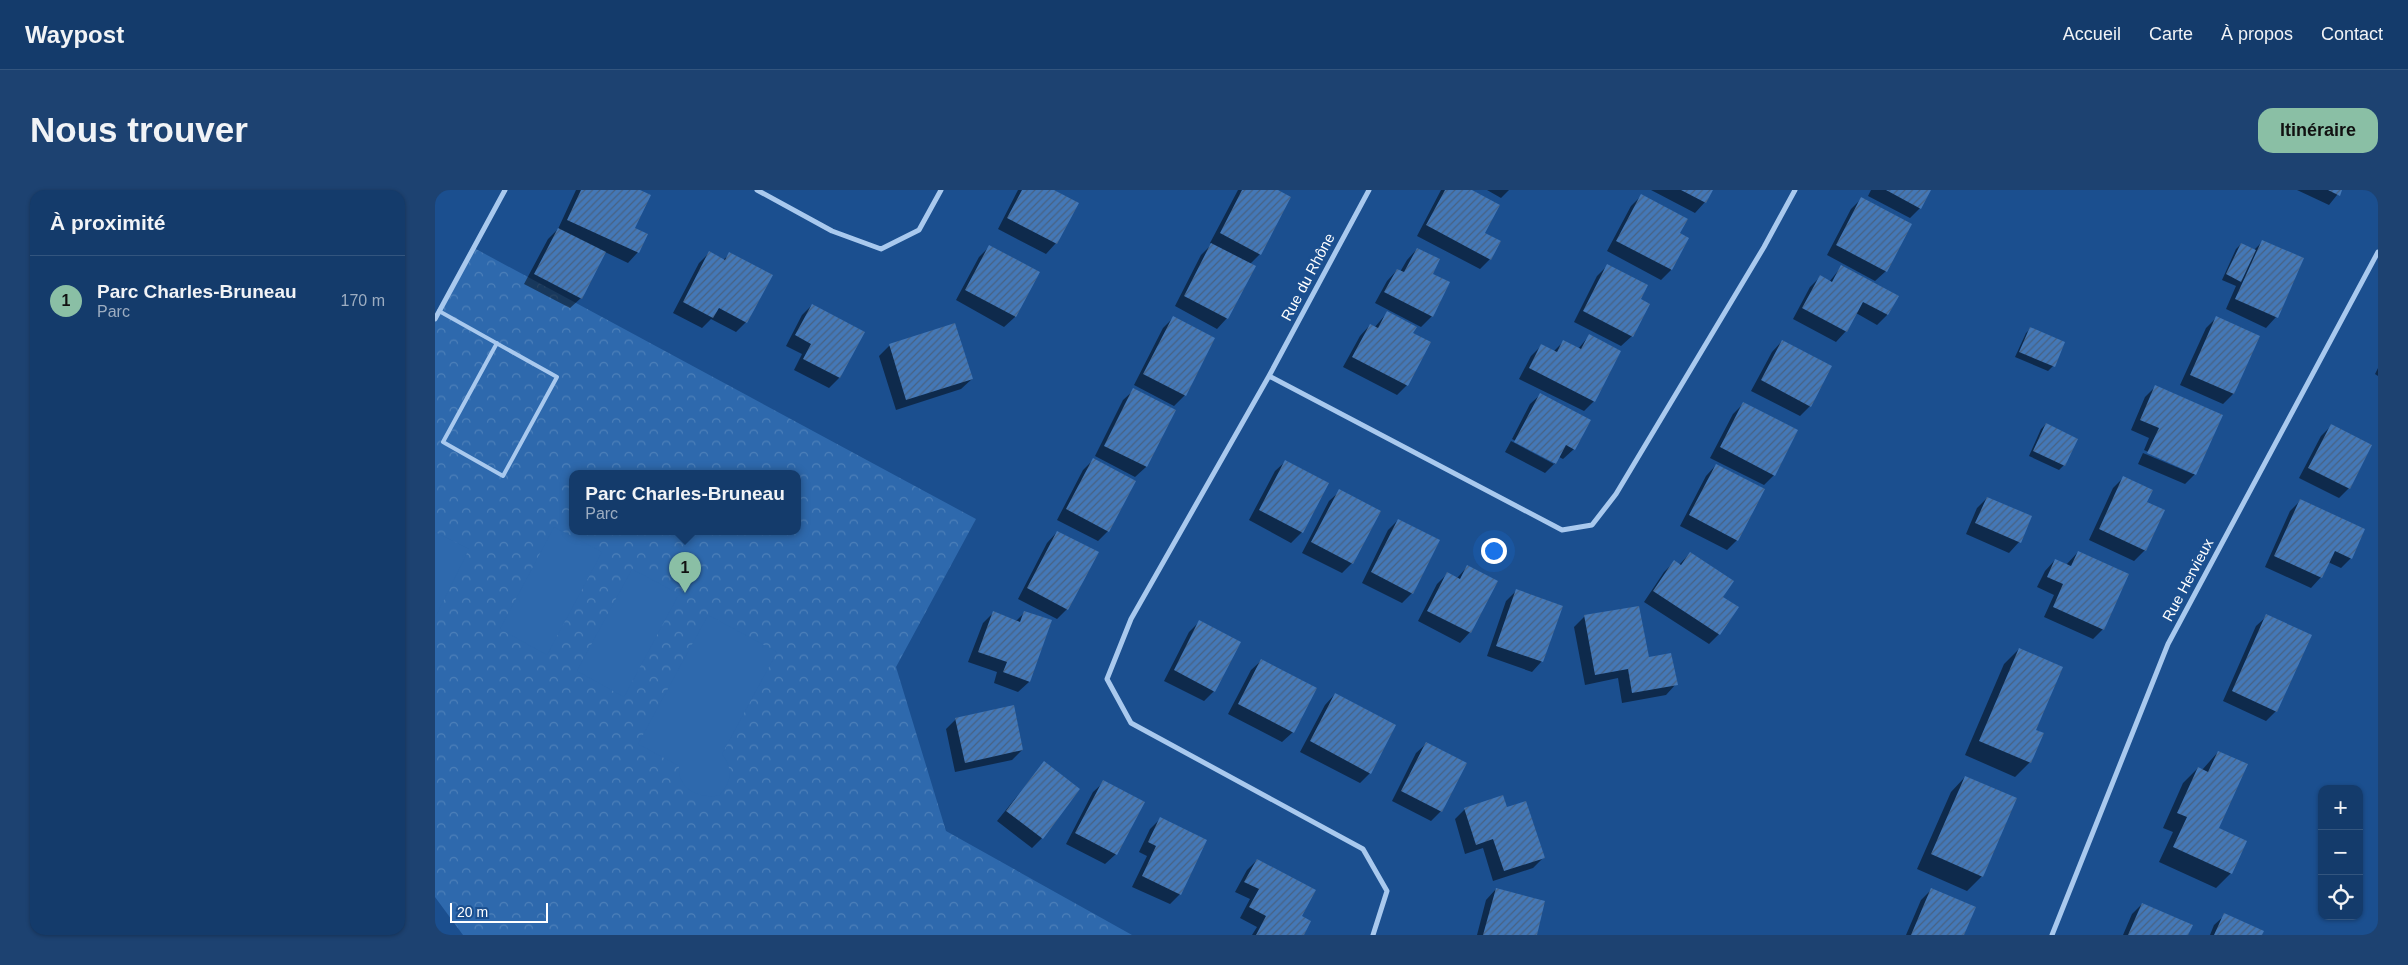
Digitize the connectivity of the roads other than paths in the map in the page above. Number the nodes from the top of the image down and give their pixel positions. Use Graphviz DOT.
graph roads {
  1 [pos="505,190"];
  2 [pos="757,190"];
  3 [pos="941,190"];
  4 [pos="1369,190"];
  5 [pos="1795,190"];
  6 [pos="2378,252"];
  7 [pos="439,311"];
  8 [pos="435,318"];
  9 [pos="497,343"];
  10 [pos="1269,376"];
  11 [pos="1373,935"];
  12 [pos="2052,935"];
  1 -- 7 [label="street"];
  2 -- 3 [label="street"];
  4 -- 10 [label="street, Rue du Rhône"];
  5 -- 10 [label="street"];
  6 -- 12 [label="street, Rue Hervieux"];
  7 -- 8 [label="street"];
  7 -- 9 [label="lane"];
  9 -- 9 [label="lane"];
  10 -- 11 [label="street, Rue du Rhône"];
}
